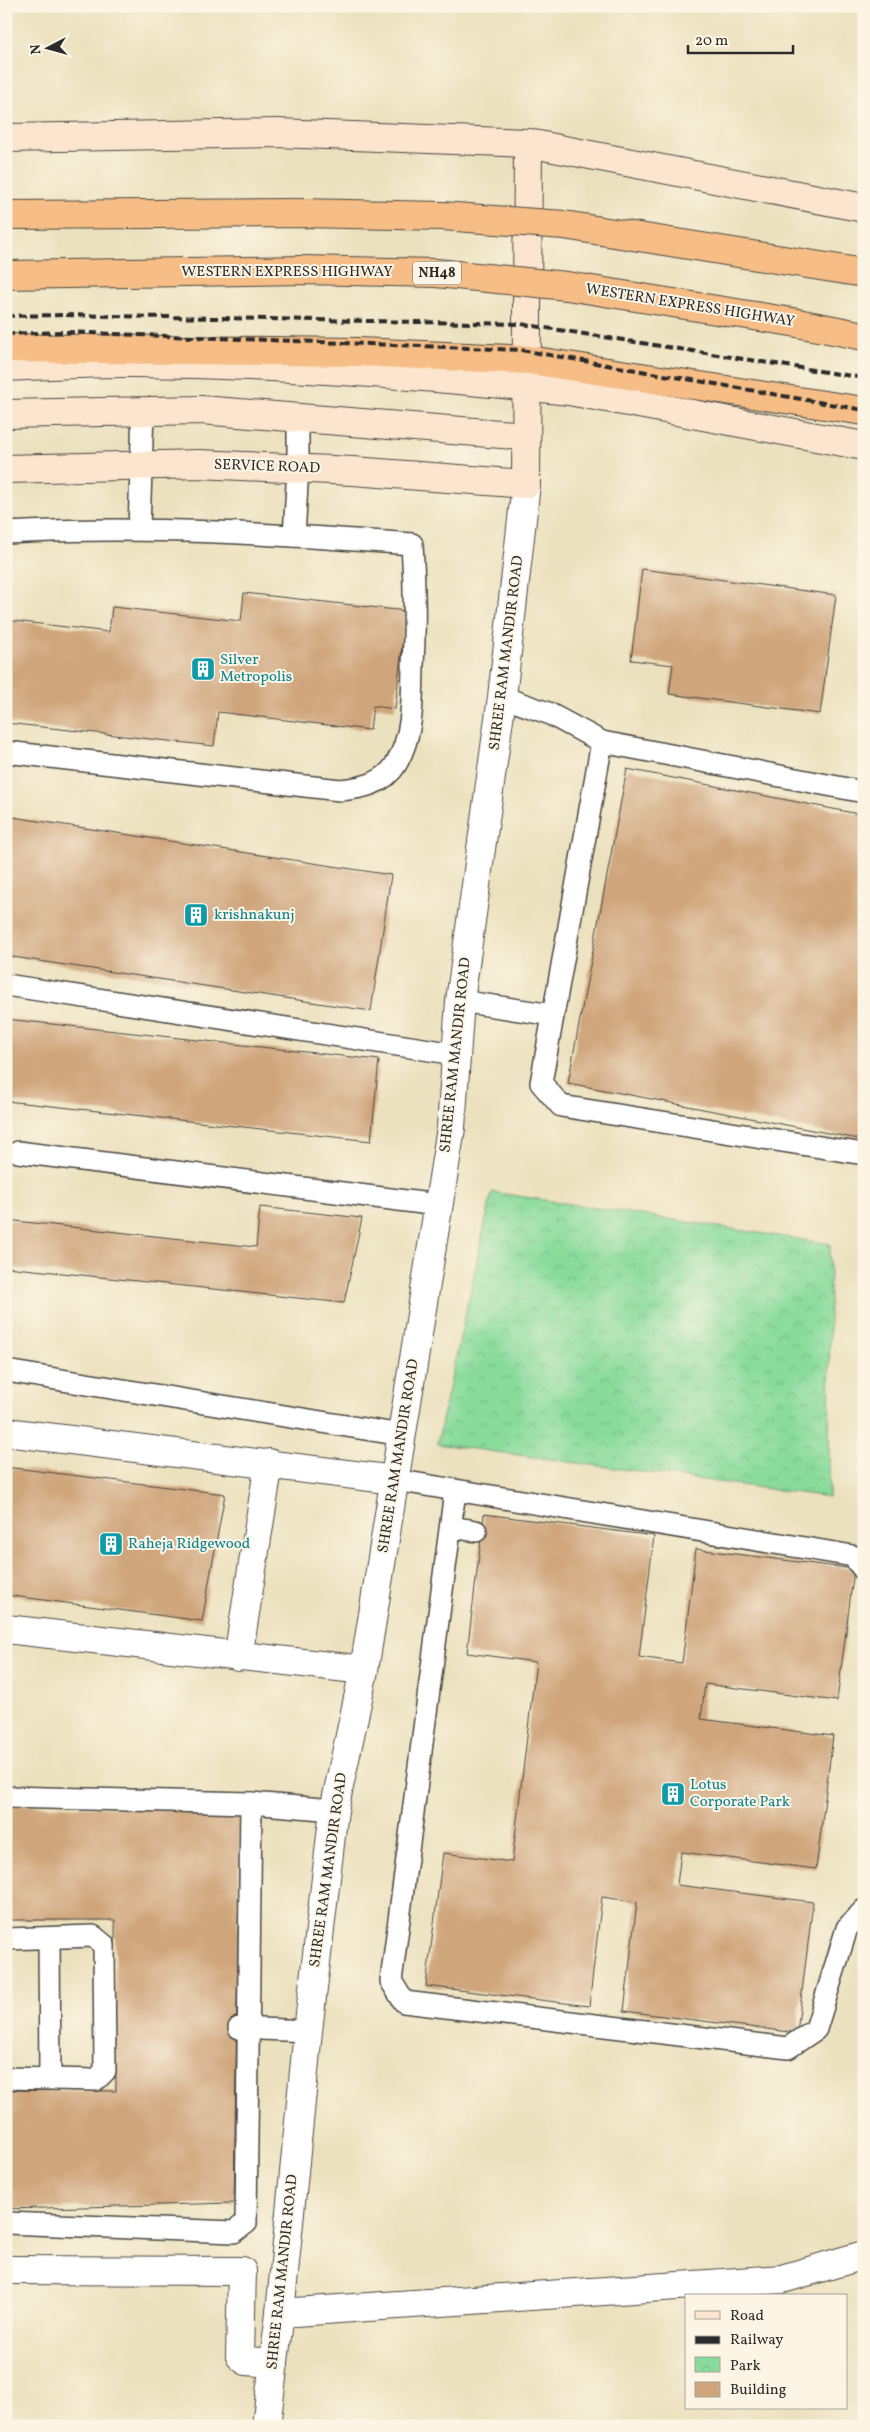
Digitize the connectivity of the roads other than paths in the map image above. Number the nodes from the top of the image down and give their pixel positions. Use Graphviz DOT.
graph roads {
  1 [pos="6,138"];
  2 [pos="528,143"];
  3 [pos="864,208"];
  4 [pos="6,215"];
  5 [pos="864,273"];
  6 [pos="6,275"];
  7 [pos="864,336"];
  8 [pos="6,348"];
  9 [pos="6,367"];
  10 [pos="528,373"];
  11 [pos="143,411"];
  12 [pos="864,411"];
  13 [pos="6,414"];
  14 [pos="298,418"];
  15 [pos="525,436"];
  16 [pos="864,446"];
  17 [pos="141,466"];
  18 [pos="298,468"];
  19 [pos="6,469"];
  20 [pos="526,484"];
  21 [pos="139,528"];
  22 [pos="6,533"];
  23 [pos="294,536"];
  24 [pos="502,697"];
  25 [pos="602,742"];
  26 [pos="6,752"];
  27 [pos="864,792"];
  28 [pos="6,985"];
  29 [pos="460,1001"];
  30 [pos="553,1015"];
  31 [pos="456,1054"];
  32 [pos="18,1152"];
  33 [pos="864,1154"];
  34 [pos="438,1205"];
  35 [pos="6,1371"];
  36 [pos="6,1432"];
  37 [pos="402,1435"];
  38 [pos="269,1463"];
  39 [pos="395,1480"];
  40 [pos="455,1491"];
  41 [pos="451,1527"];
  42 [pos="476,1531"];
  43 [pos="864,1570"];
  44 [pos="6,1629"];
  45 [pos="238,1657"];
  46 [pos="364,1670"];
  47 [pos="6,1797"];
  48 [pos="251,1803"];
  49 [pos="334,1810"];
  50 [pos="864,1910"];
  51 [pos="6,1939"];
  52 [pos="49,1939"];
  53 [pos="243,2028"];
  54 [pos="308,2031"];
  55 [pos="6,2078"];
  56 [pos="50,2078"];
  57 [pos="6,2222"];
  58 [pos="864,2254"];
  59 [pos="6,2270"];
  60 [pos="242,2271"];
  61 [pos="284,2272"];
  62 [pos="280,2313"];
  63 [pos="274,2363"];
  64 [pos="266,2426"];
  1 -- 2 [label="main road"];
  2 -- 3 [label="main road"];
  2 -- 10 [label="main road"];
  4 -- 5 [label="highway, bridge"];
  6 -- 7 [label="highway, WESTERN EXPRESS HIGHWAY / NH48, bridge"];
  8 -- 10 [label="highway"];
  9 -- 10 [label="main road"];
  10 -- 12 [label="highway"];
  10 -- 15 [label="main road"];
  10 -- 16 [label="main road"];
  11 -- 13 [label="main road"];
  11 -- 14 [label="main road"];
  11 -- 17 [label="lane"];
  14 -- 15 [label="main road"];
  14 -- 18 [label="lane"];
  15 -- 20 [label="main road"];
  17 -- 18 [label="main road, SERVICE ROAD"];
  17 -- 19 [label="main road, SERVICE ROAD"];
  17 -- 21 [label="lane"];
  18 -- 20 [label="main road, SERVICE ROAD"];
  18 -- 23 [label="lane"];
  20 -- 24 [label="street, SHREE RAM MANDIR ROAD"];
  21 -- 22 [label="lane"];
  21 -- 23 [label="lane"];
  23 -- 26 [label="lane"];
  24 -- 25 [label="lane"];
  24 -- 29 [label="street, SHREE RAM MANDIR ROAD"];
  25 -- 27 [label="lane"];
  25 -- 30 [label="lane"];
  28 -- 31 [label="lane"];
  29 -- 30 [label="lane"];
  29 -- 31 [label="street, SHREE RAM MANDIR ROAD"];
  30 -- 33 [label="lane"];
  31 -- 34 [label="street, SHREE RAM MANDIR ROAD"];
  32 -- 34 [label="lane"];
  34 -- 37 [label="street, SHREE RAM MANDIR ROAD"];
  35 -- 37 [label="lane"];
  36 -- 38 [label="street"];
  37 -- 39 [label="street, SHREE RAM MANDIR ROAD"];
  38 -- 39 [label="street"];
  38 -- 45 [label="street"];
  39 -- 40 [label="lane"];
  39 -- 46 [label="street, SHREE RAM MANDIR ROAD"];
  40 -- 41 [label="lane"];
  40 -- 43 [label="lane"];
  41 -- 42 [label="lane"];
  41 -- 50 [label="lane"];
  44 -- 45 [label="street"];
  45 -- 46 [label="street"];
  46 -- 49 [label="street, SHREE RAM MANDIR ROAD"];
  47 -- 48 [label="lane"];
  48 -- 49 [label="lane"];
  48 -- 53 [label="lane"];
  49 -- 54 [label="street, SHREE RAM MANDIR ROAD"];
  51 -- 52 [label="lane"];
  52 -- 56 [label="lane"];
  52 -- 56 [label="lane"];
  53 -- 54 [label="lane"];
  53 -- 57 [label="lane"];
  54 -- 61 [label="street, SHREE RAM MANDIR ROAD"];
  55 -- 56 [label="lane"];
  58 -- 62 [label="street"];
  59 -- 60 [label="street"];
  60 -- 61 [label="street"];
  60 -- 63 [label="street"];
  61 -- 62 [label="street, SHREE RAM MANDIR ROAD"];
  62 -- 63 [label="street, SHREE RAM MANDIR ROAD"];
  63 -- 64 [label="street, SHREE RAM MANDIR ROAD"];
}
